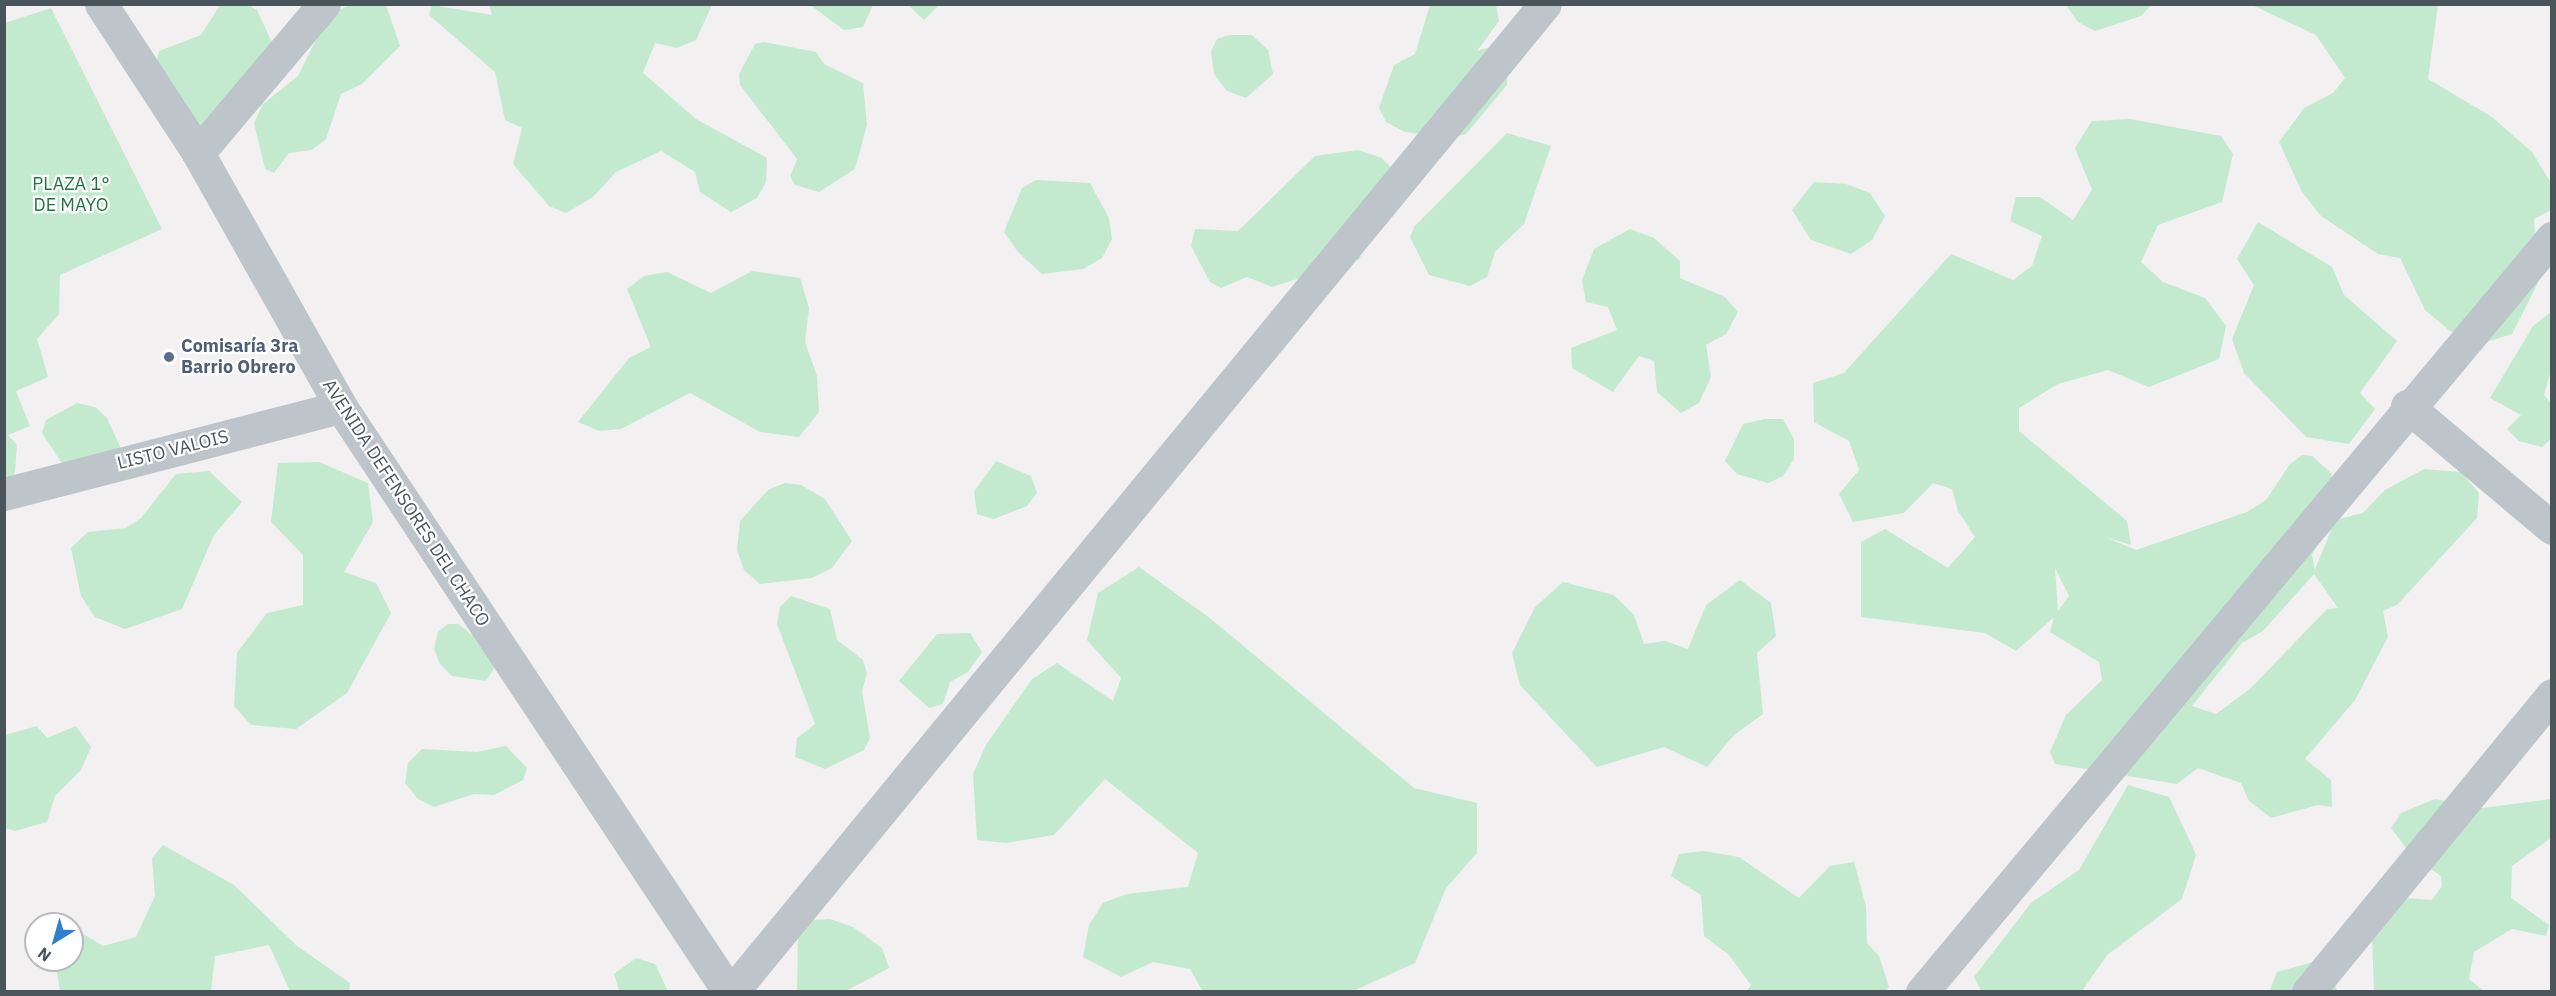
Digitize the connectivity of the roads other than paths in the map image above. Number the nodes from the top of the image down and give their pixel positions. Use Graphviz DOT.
graph roads {
  1 [pos="101,4"];
  2 [pos="324,4"];
  3 [pos="1545,4"];
  4 [pos="198,153"];
  5 [pos="2552,238"];
  6 [pos="2408,406"];
  7 [pos="341,407"];
  8 [pos="4,494"];
  9 [pos="2552,528"];
  10 [pos="2552,695"];
  11 [pos="730,992"];
  12 [pos="1922,992"];
  13 [pos="2308,992"];
  1 -- 4 [label="street, AVENIDA DEFENSORES DEL CHACO"];
  2 -- 4 [label="street"];
  3 -- 11 [label="street"];
  4 -- 7 [label="street, AVENIDA DEFENSORES DEL CHACO"];
  5 -- 6 [label="street"];
  6 -- 9 [label="street"];
  6 -- 12 [label="street"];
  7 -- 8 [label="street, LISTO VALOIS"];
  7 -- 11 [label="street, AVENIDA DEFENSORES DEL CHACO"];
  10 -- 13 [label="street"];
}
